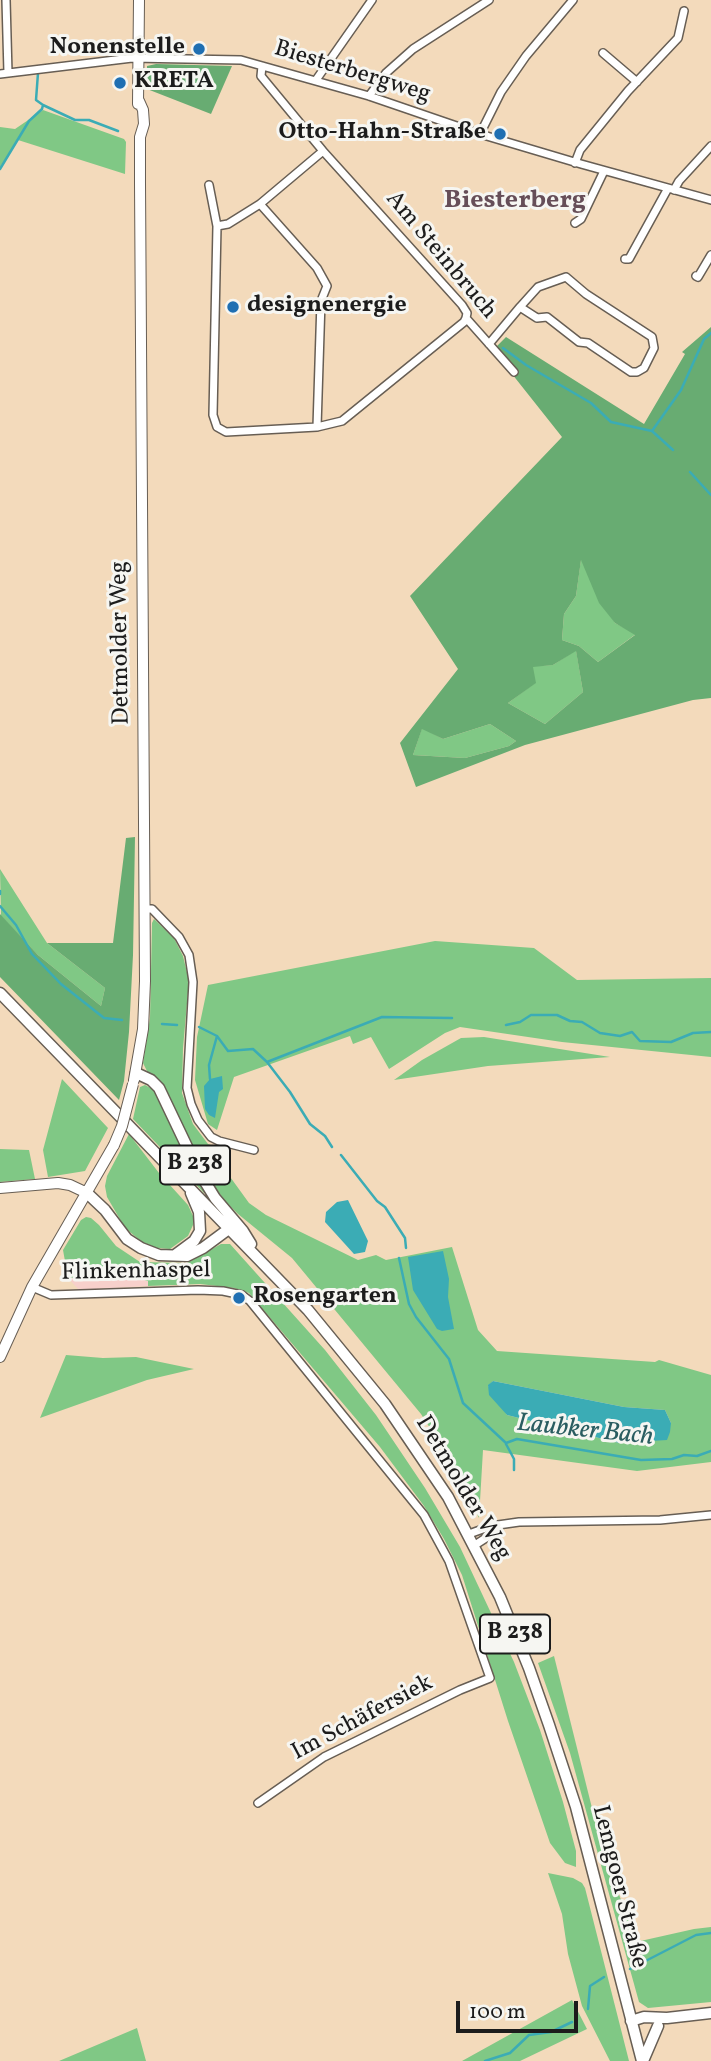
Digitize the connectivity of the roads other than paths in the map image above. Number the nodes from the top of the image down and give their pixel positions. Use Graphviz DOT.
graph roads {
  1 [pos="6,0"];
  2 [pos="139,0"];
  3 [pos="372,0"];
  4 [pos="489,0"];
  5 [pos="573,0"];
  6 [pos="684,10"];
  7 [pos="603,53"];
  8 [pos="139,58"];
  9 [pos="262,66"];
  10 [pos="4,73"];
  11 [pos="316,80"];
  12 [pos="637,82"];
  13 [pos="369,96"];
  14 [pos="480,134"];
  15 [pos="711,146"];
  16 [pos="323,150"];
  17 [pos="575,163"];
  18 [pos="604,172"];
  19 [pos="209,185"];
  20 [pos="670,190"];
  21 [pos="711,200"];
  22 [pos="260,204"];
  23 [pos="575,223"];
  24 [pos="217,226"];
  25 [pos="711,255"];
  26 [pos="625,258"];
  27 [pos="696,276"];
  28 [pos="520,307"];
  29 [pos="466,318"];
  30 [pos="489,344"];
  31 [pos="514,372"];
  32 [pos="317,427"];
  33 [pos="145,909"];
  34 [pos="0,993"];
  35 [pos="134,1079"];
  36 [pos="254,1150"];
  37 [pos="185,1182"];
  38 [pos="0,1188"];
  39 [pos="87,1193"];
  40 [pos="230,1228"];
  41 [pos="172,1256"];
  42 [pos="259,1258"];
  43 [pos="32,1287"];
  44 [pos="242,1295"];
  45 [pos="0,1357"];
  46 [pos="711,1515"];
  47 [pos="497,1527"];
  48 [pos="469,1534"];
  49 [pos="475,1545"];
  50 [pos="490,1678"];
  51 [pos="549,1725"];
  52 [pos="258,1803"];
  53 [pos="711,2013"];
  54 [pos="631,2021"];
  55 [pos="663,2022"];
  56 [pos="634,2032"];
  57 [pos="642,2061"];
  1 -- 10 [label="street"];
  2 -- 8 [label="street, Detmolder Weg"];
  3 -- 11 [label="street"];
  4 -- 13 [label="street"];
  5 -- 14 [label="street"];
  6 -- 12 [label="street"];
  7 -- 12 [label="street"];
  8 -- 9 [label="street, Biesterbergweg"];
  8 -- 10 [label="street, Biesterbergweg"];
  8 -- 33 [label="street, Detmolder Weg"];
  9 -- 11 [label="street, Biesterbergweg"];
  9 -- 16 [label="street, Am Steinbruch"];
  11 -- 13 [label="street, Biesterbergweg"];
  12 -- 17 [label="street"];
  13 -- 14 [label="street, Biesterbergweg"];
  14 -- 17 [label="street, Biesterbergweg"];
  15 -- 20 [label="street"];
  16 -- 22 [label="street"];
  16 -- 29 [label="street, Am Steinbruch"];
  17 -- 18 [label="street, Biesterbergweg"];
  18 -- 20 [label="street, Biesterbergweg"];
  18 -- 23 [label="street"];
  19 -- 24 [label="street"];
  20 -- 21 [label="street, Biesterbergweg"];
  20 -- 26 [label="street"];
  22 -- 24 [label="street"];
  22 -- 32 [label="street"];
  24 -- 32 [label="street"];
  25 -- 27 [label="street"];
  28 -- 28 [label="street"];
  28 -- 30 [label="street"];
  29 -- 30 [label="street, Am Steinbruch"];
  29 -- 32 [label="street"];
  30 -- 31 [label="street, Am Steinbruch"];
  33 -- 35 [label="street, Detmolder Weg"];
  33 -- 36 [label="street"];
  34 -- 37 [label="main road, B 238"];
  35 -- 39 [label="street, Detmolder Weg, bridge"];
  35 -- 42 [label="main road, B 238"];
  37 -- 40 [label="main road, B 238"];
  37 -- 41 [label="main road"];
  38 -- 39 [label="street"];
  39 -- 41 [label="main road"];
  39 -- 43 [label="street, Detmolder Weg"];
  40 -- 41 [label="main road"];
  40 -- 42 [label="main road, B 238"];
  42 -- 48 [label="main road, Detmolder Weg / B 238"];
  43 -- 44 [label="street, Flinkenhaspel"];
  43 -- 45 [label="street, Detmolder Weg"];
  44 -- 50 [label="street, Detmolder Weg"];
  46 -- 47 [label="street"];
  47 -- 48 [label="street"];
  47 -- 49 [label="street"];
  48 -- 49 [label="main road, Detmolder Weg / B 238"];
  49 -- 51 [label="main road, Detmolder Weg / B 238"];
  50 -- 52 [label="street, Im Schäfersiek"];
  51 -- 54 [label="main road, Lemgoer Straße / B 238"];
  53 -- 55 [label="main road"];
  54 -- 55 [label="main road"];
  54 -- 56 [label="main road, Lemgoer Straße / B 238"];
  55 -- 56 [label="main road"];
  55 -- 57 [label="main road"];
  56 -- 57 [label="main road, Lemgoer Straße / B 238"];
}
